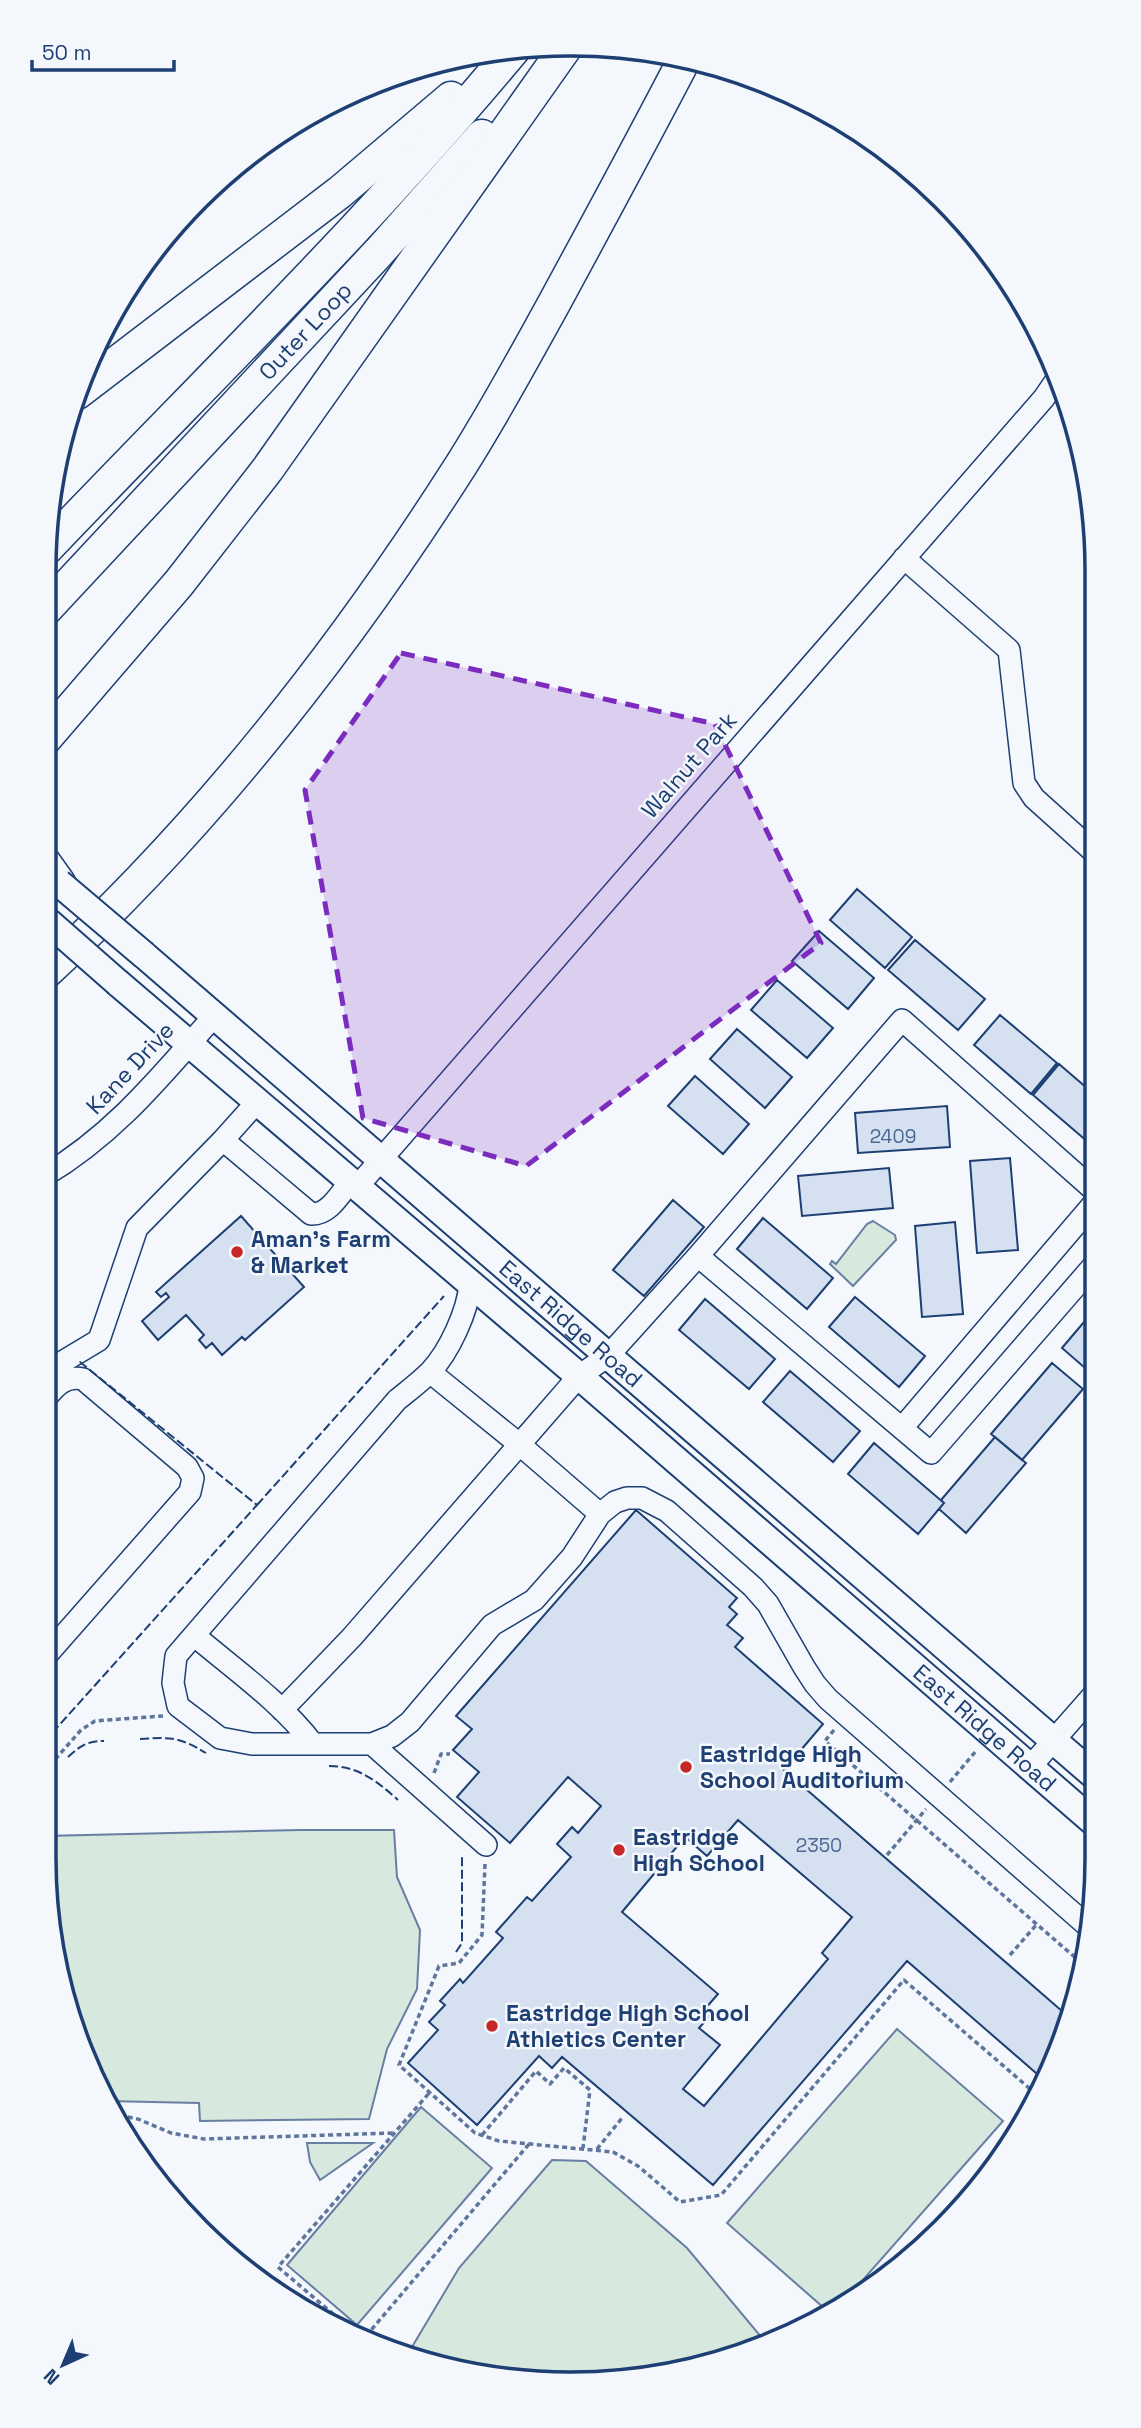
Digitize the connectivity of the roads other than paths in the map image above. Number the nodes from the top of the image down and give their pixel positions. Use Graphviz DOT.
graph roads {
  1 [pos="559,56"];
  2 [pos="549,57"];
  3 [pos="505,60"];
  4 [pos="490,62"];
  5 [pos="680,68"];
  6 [pos="687,70"];
  7 [pos="628,169"];
  8 [pos="92,381"];
  9 [pos="1051,387"];
  10 [pos="57,538"];
  11 [pos="904,558"];
  12 [pos="56,598"];
  13 [pos="56,726"];
  14 [pos="1085,844"];
  15 [pos="56,877"];
  16 [pos="56,929"];
  17 [pos="56,962"];
  18 [pos="215,1015"];
  19 [pos="189,1044"];
  20 [pos="257,1102"];
  21 [pos="223,1140"];
  22 [pos="381,1160"];
  23 [pos="56,1169"];
  24 [pos="1085,1182"];
  25 [pos="354,1184"];
  26 [pos="1085,1214"];
  27 [pos="698,1256"];
  28 [pos="1085,1276"];
  29 [pos="470,1284"];
  30 [pos="608,1356"];
  31 [pos="56,1366"];
  32 [pos="430,1372"];
  33 [pos="579,1376"];
  34 [pos="56,1386"];
  35 [pos="902,1428"];
  36 [pos="519,1444"];
  37 [pos="600,1514"];
  38 [pos="195,1636"];
  39 [pos="56,1644"];
  40 [pos="1085,1705"];
  41 [pos="282,1710"];
  42 [pos="1054,1740"];
  43 [pos="313,1744"];
  44 [pos="372,1744"];
  45 [pos="1031,1766"];
  46 [pos="1085,1767"];
  47 [pos="1085,1814"];
  48 [pos="486,1845"];
  49 [pos="1081,1920"];
  1 -- 13 [label="highway"];
  2 -- 12 [label="highway, Outer Loop"];
  3 -- 10 [label="highway, Outer Loop"];
  4 -- 8 [label="highway"];
  5 -- 7 [label="highway"];
  6 -- 7 [label="highway"];
  7 -- 17 [label="highway"];
  9 -- 11 [label="street, Walnut Park"];
  11 -- 14 [label="street"];
  11 -- 22 [label="street, Walnut Park"];
  15 -- 18 [label="main road, East Ridge Road, bridge"];
  16 -- 19 [label="main road, East Ridge Road, bridge"];
  18 -- 19 [label="street, Kane Drive"];
  18 -- 22 [label="main road, East Ridge Road"];
  19 -- 20 [label="main road, East Ridge Road"];
  19 -- 23 [label="street, Kane Drive"];
  20 -- 21 [label="street"];
  20 -- 25 [label="main road, East Ridge Road"];
  21 -- 25 [label="street, Walnut Park"];
  21 -- 31 [label="street"];
  22 -- 25 [label="street, Walnut Park"];
  22 -- 30 [label="main road, East Ridge Road"];
  24 -- 27 [label="street"];
  25 -- 29 [label="main road, East Ridge Road"];
  26 -- 35 [label="street"];
  27 -- 30 [label="street"];
  27 -- 35 [label="street"];
  28 -- 35 [label="street"];
  29 -- 32 [label="street"];
  29 -- 33 [label="main road, East Ridge Road"];
  30 -- 33 [label="street"];
  30 -- 42 [label="main road, East Ridge Road"];
  32 -- 36 [label="street"];
  32 -- 38 [label="street"];
  33 -- 36 [label="street"];
  33 -- 45 [label="main road, East Ridge Road"];
  34 -- 39 [label="street"];
  36 -- 37 [label="street"];
  36 -- 41 [label="street"];
  37 -- 44 [label="street"];
  37 -- 49 [label="street"];
  38 -- 41 [label="street"];
  38 -- 43 [label="street"];
  40 -- 42 [label="street"];
  41 -- 43 [label="street"];
  42 -- 45 [label="street"];
  42 -- 46 [label="main road, East Ridge Road"];
  43 -- 44 [label="street"];
  44 -- 48 [label="street"];
  45 -- 47 [label="main road, East Ridge Road"];
}
